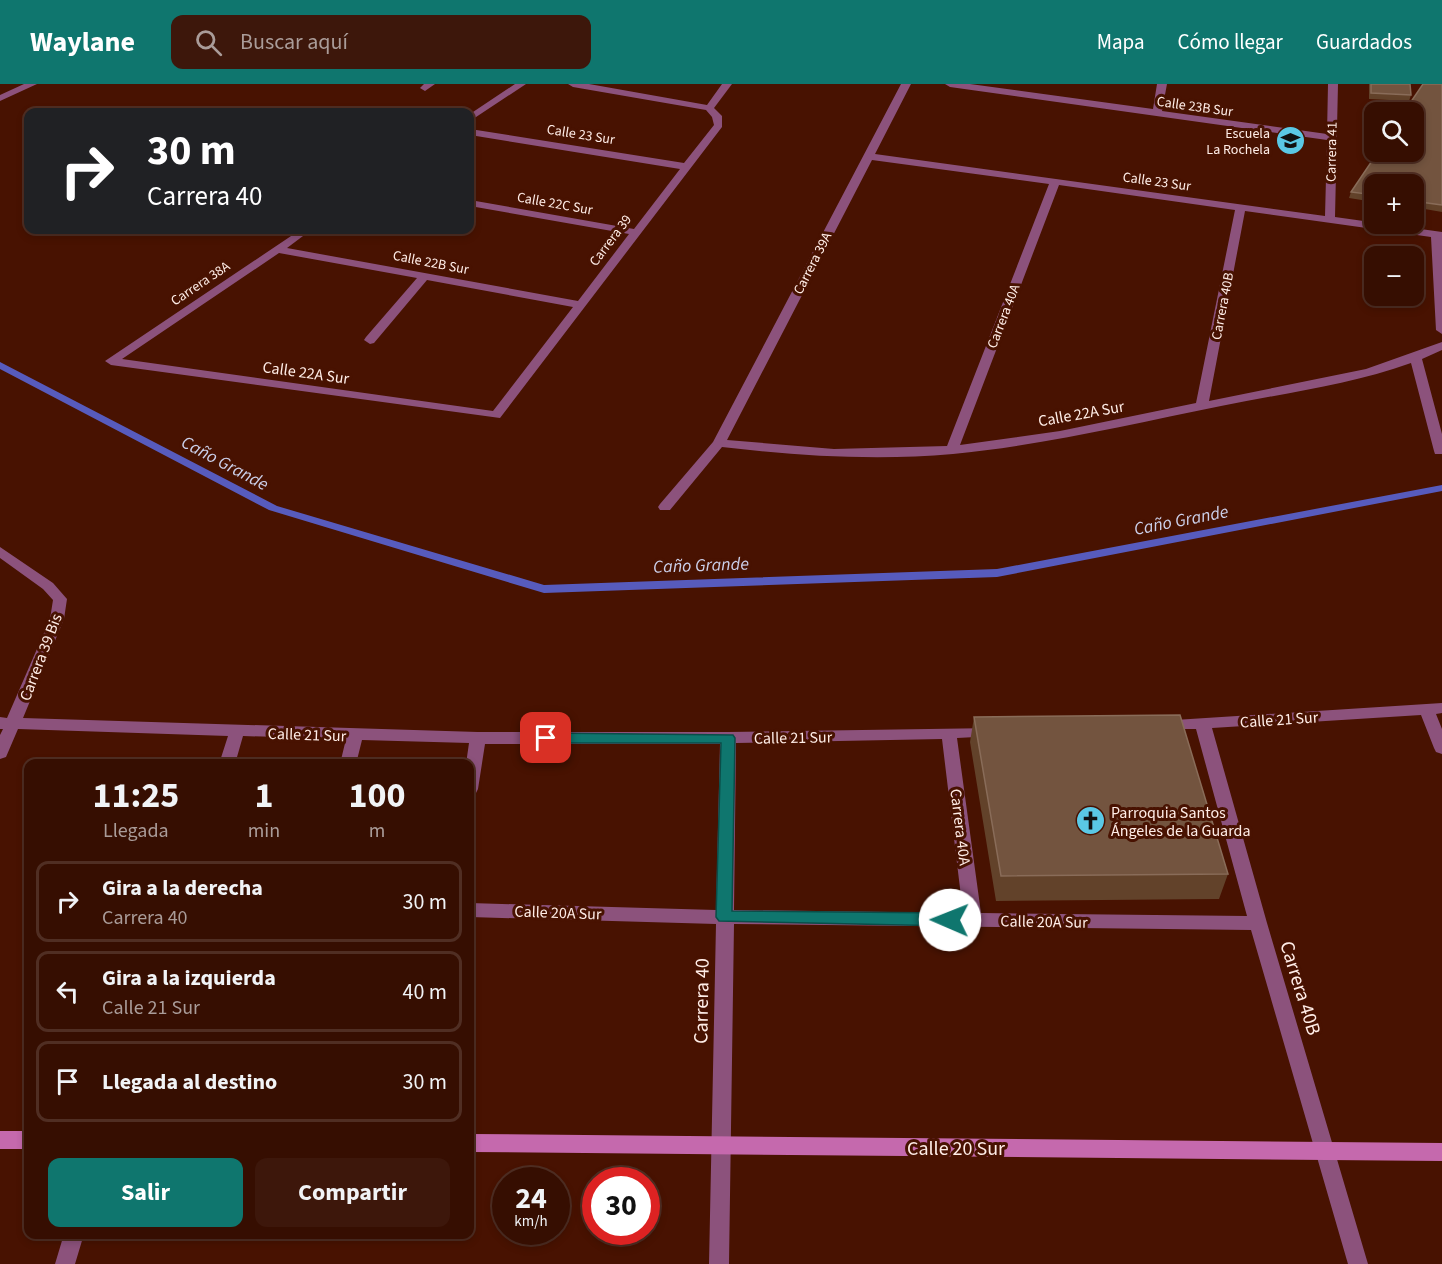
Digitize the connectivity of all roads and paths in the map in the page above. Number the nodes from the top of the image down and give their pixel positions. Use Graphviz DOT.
graph roads {
  1 [pos="32,84"];
  2 [pos="521,84"];
  3 [pos="573,84"];
  4 [pos="727,84"];
  5 [pos="906,84"];
  6 [pos="950,84"];
  7 [pos="1162,84"];
  8 [pos="1333,84"];
  9 [pos="993,87"];
  10 [pos="0,98"];
  11 [pos="709,108"];
  12 [pos="1157,114"];
  13 [pos="474,115"];
  14 [pos="474,133"];
  15 [pos="1330,137"];
  16 [pos="868,156"];
  17 [pos="687,167"];
  18 [pos="1055,181"];
  19 [pos="474,204"];
  20 [pos="1241,207"];
  21 [pos="1330,220"];
  22 [pos="635,232"];
  23 [pos="300,234"];
  24 [pos="1439,235"];
  25 [pos="278,249"];
  26 [pos="425,276"];
  27 [pos="580,305"];
  28 [pos="1442,330"];
  29 [pos="370,339"];
  30 [pos="1442,346"];
  31 [pos="1416,359"];
  32 [pos="111,361"];
  33 [pos="1202,405"];
  34 [pos="496,415"];
  35 [pos="719,443"];
  36 [pos="952,450"];
  37 [pos="1440,451"];
  38 [pos="665,507"];
  39 [pos="0,551"];
  40 [pos="1434,708"];
  41 [pos="7,723"];
  42 [pos="1203,724"];
  43 [pos="1145,726"];
  44 [pos="237,732"];
  45 [pos="1007,732"];
  46 [pos="949,734"];
  47 [pos="355,736"];
  48 [pos="478,738"];
  49 [pos="728,738"];
  50 [pos="1442,748"];
  51 [pos="0,753"];
  52 [pos="229,759"];
  53 [pos="349,759"];
  54 [pos="474,764"];
  55 [pos="474,910"];
  56 [pos="724,917"];
  57 [pos="973,920"];
  58 [pos="1258,923"];
  59 [pos="0,1140"];
  60 [pos="24,1140"];
  61 [pos="474,1143"];
  62 [pos="721,1146"];
  63 [pos="1326,1151"];
  64 [pos="1442,1152"];
  65 [pos="74,1239"];
  66 [pos="66,1264"];
  67 [pos="719,1264"];
  68 [pos="1358,1264"];
  1 -- 10 [label="street"];
  2 -- 13 [label="street"];
  3 -- 11 [label="street"];
  4 -- 11 [label="street"];
  5 -- 16 [label="street, Carrera 39A"];
  6 -- 9 [label="street, Calle 23B Sur"];
  7 -- 12 [label="street"];
  8 -- 15 [label="street, Carrera 41"];
  9 -- 12 [label="street, Calle 23B Sur"];
  11 -- 17 [label="street, Carrera 39"];
  12 -- 15 [label="street, Calle 23B Sur"];
  14 -- 17 [label="street, Calle 23 Sur"];
  15 -- 21 [label="street, Carrera 41"];
  16 -- 18 [label="street, Calle 23 Sur"];
  16 -- 35 [label="street, Carrera 39A"];
  17 -- 22 [label="street, Carrera 39"];
  18 -- 20 [label="street, Calle 23 Sur"];
  18 -- 36 [label="street, Carrera 40A"];
  19 -- 22 [label="street, Calle 22C Sur"];
  20 -- 21 [label="street, Calle 23 Sur"];
  20 -- 33 [label="street, Carrera 40B"];
  21 -- 24 [label="street, Calle 23 Sur"];
  22 -- 27 [label="street, Carrera 39"];
  23 -- 25 [label="street, Carrera 38A"];
  24 -- 28 [label="street"];
  25 -- 26 [label="street, Calle 22B Sur"];
  25 -- 32 [label="street, Carrera 38A"];
  26 -- 27 [label="street, Calle 22B Sur"];
  26 -- 29 [label="street"];
  27 -- 34 [label="street, Carrera 39"];
  30 -- 31 [label="street, Calle 22A Sur"];
  31 -- 33 [label="street, Calle 22A Sur"];
  31 -- 37 [label="street"];
  32 -- 34 [label="street, Calle 22A Sur"];
  33 -- 36 [label="street, Calle 22A Sur"];
  35 -- 36 [label="street, Calle 22A Sur"];
  35 -- 38 [label="street, Carrera 39A"];
  39 -- 41 [label="street, Carrera 39 Bis"];
  40 -- 42 [label="street, Calle 21 Sur"];
  40 -- 50 [label="street"];
  41 -- 44 [label="street, Calle 21 Sur"];
  41 -- 51 [label="street, Carrera 39 Bis"];
  42 -- 43 [label="street, Calle 21 Sur"];
  42 -- 58 [label="street, Carrera 40B"];
  44 -- 47 [label="street, Calle 21 Sur"];
  44 -- 52 [label="street"];
  45 -- 46 [label="street, Calle 21 Sur"];
  46 -- 49 [label="street, Calle 21 Sur"];
  46 -- 57 [label="street, Carrera 40A"];
  47 -- 48 [label="street, Calle 21 Sur"];
  47 -- 53 [label="street"];
  48 -- 49 [label="street, Calle 21 Sur"];
  48 -- 54 [label="street"];
  49 -- 56 [label="street, Carrera 40"];
  55 -- 56 [label="street, Calle 20A Sur"];
  56 -- 57 [label="street, Calle 20A Sur"];
  56 -- 62 [label="street, Carrera 40"];
  57 -- 58 [label="street, Calle 20A Sur"];
  58 -- 63 [label="street, Carrera 40B"];
  59 -- 60 [label="street"];
  61 -- 62 [label="street, Calle 20 Sur"];
  62 -- 63 [label="street, Calle 20 Sur"];
  62 -- 67 [label="street, Carrera 40"];
  63 -- 64 [label="street, Calle 20 Sur"];
  63 -- 68 [label="street, Carrera 40B"];
  65 -- 66 [label="street"];
}
